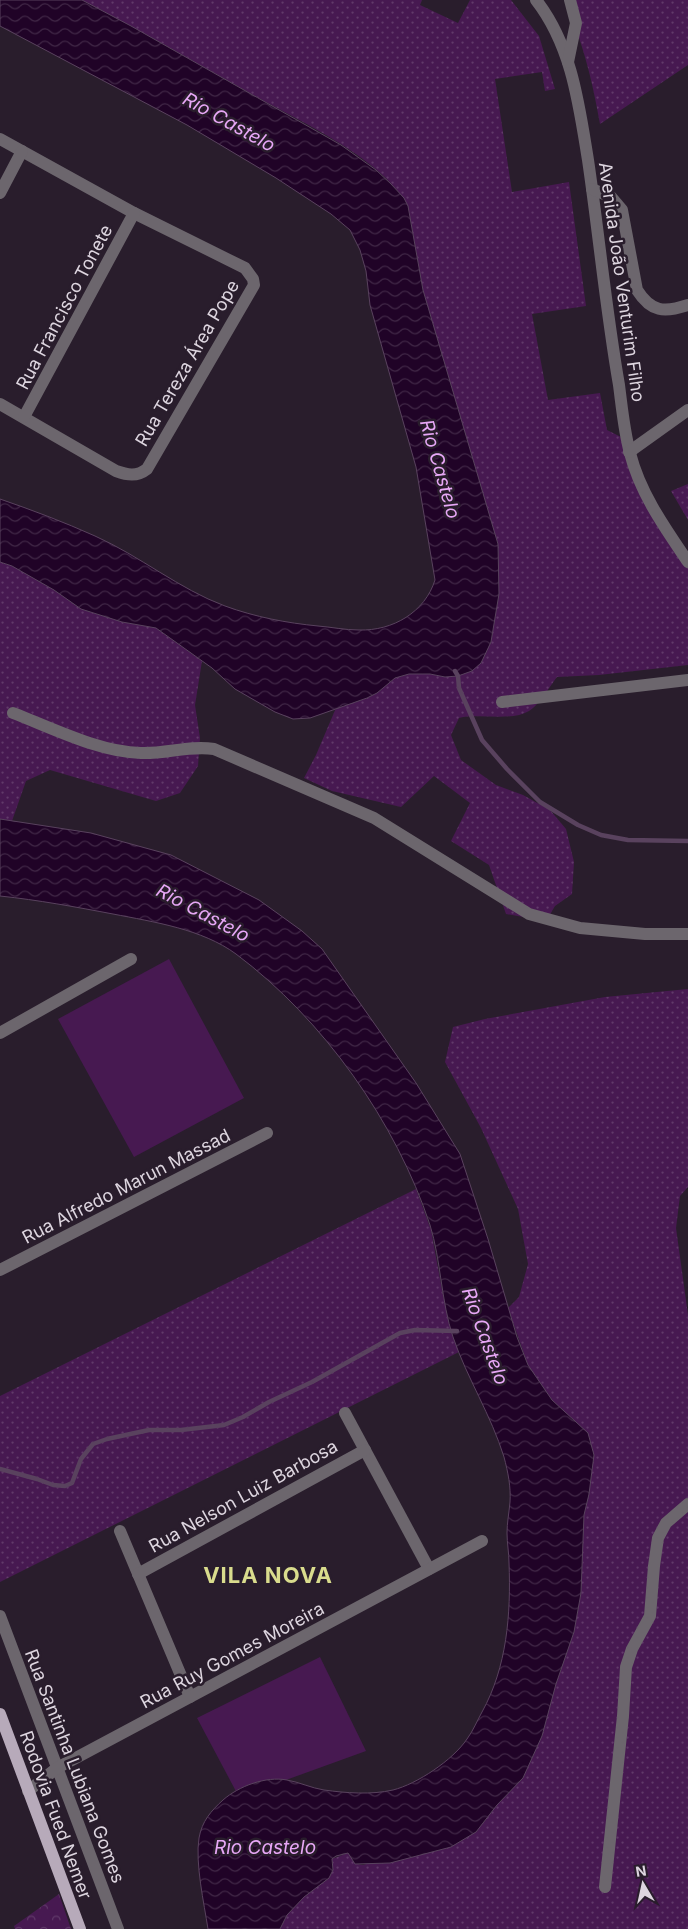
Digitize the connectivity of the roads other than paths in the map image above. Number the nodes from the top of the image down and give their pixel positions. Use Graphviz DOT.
graph roads {
  1 [pos="536,0"];
  2 [pos="570,0"];
  3 [pos="568,62"];
  4 [pos="0,139"];
  5 [pos="22,151"];
  6 [pos="592,189"];
  7 [pos="0,193"];
  8 [pos="134,214"];
  9 [pos="688,305"];
  10 [pos="0,404"];
  11 [pos="688,410"];
  12 [pos="24,418"];
  13 [pos="630,452"];
  14 [pos="688,562"];
  15 [pos="688,680"];
  16 [pos="502,702"];
  17 [pos="13,713"];
  18 [pos="688,934"];
  19 [pos="132,960"];
  20 [pos="0,1033"];
  21 [pos="267,1133"];
  22 [pos="0,1270"];
  23 [pos="345,1413"];
  24 [pos="365,1450"];
  25 [pos="688,1504"];
  26 [pos="120,1531"];
  27 [pos="482,1541"];
  28 [pos="429,1570"];
  29 [pos="138,1574"];
  30 [pos="0,1616"];
  31 [pos="190,1698"];
  32 [pos="0,1714"];
  33 [pos="57,1768"];
  34 [pos="28,1791"];
  35 [pos="605,1886"];
  36 [pos="80,1929"];
  37 [pos="118,1929"];
  1 -- 3 [label="street, Avenida João Venturim Filho"];
  2 -- 3 [label="street"];
  3 -- 6 [label="street, Avenida João Venturim Filho"];
  4 -- 5 [label="street"];
  5 -- 7 [label="street"];
  5 -- 8 [label="street"];
  6 -- 9 [label="street"];
  6 -- 13 [label="street, Avenida João Venturim Filho"];
  8 -- 12 [label="street, Rua Francisco Tonete"];
  8 -- 12 [label="street, Rua Tereza Área Pope"];
  10 -- 12 [label="street"];
  11 -- 13 [label="street"];
  13 -- 14 [label="street, Avenida João Venturim Filho"];
  15 -- 16 [label="street"];
  17 -- 18 [label="street"];
  19 -- 20 [label="street"];
  21 -- 22 [label="street, Rua Alfredo Marun Massad"];
  23 -- 24 [label="street"];
  24 -- 28 [label="street"];
  24 -- 29 [label="street, Rua Nelson Luiz Barbosa"];
  25 -- 35 [label="street"];
  26 -- 29 [label="street"];
  27 -- 28 [label="street, Rua Ruy Gomes Moreira"];
  28 -- 31 [label="street, Rua Ruy Gomes Moreira"];
  29 -- 31 [label="street"];
  30 -- 33 [label="street, Rua Santinha Lubiana Gomes"];
  31 -- 33 [label="street, Rua Ruy Gomes Moreira"];
  32 -- 34 [label="main road, Rodovia Fued Nemer"];
  33 -- 34 [label="street, Rua Ruy Gomes Moreira"];
  33 -- 37 [label="street, Rua Santinha Lubiana Gomes"];
  34 -- 36 [label="main road, Rodovia Fued Nemer"];
}
